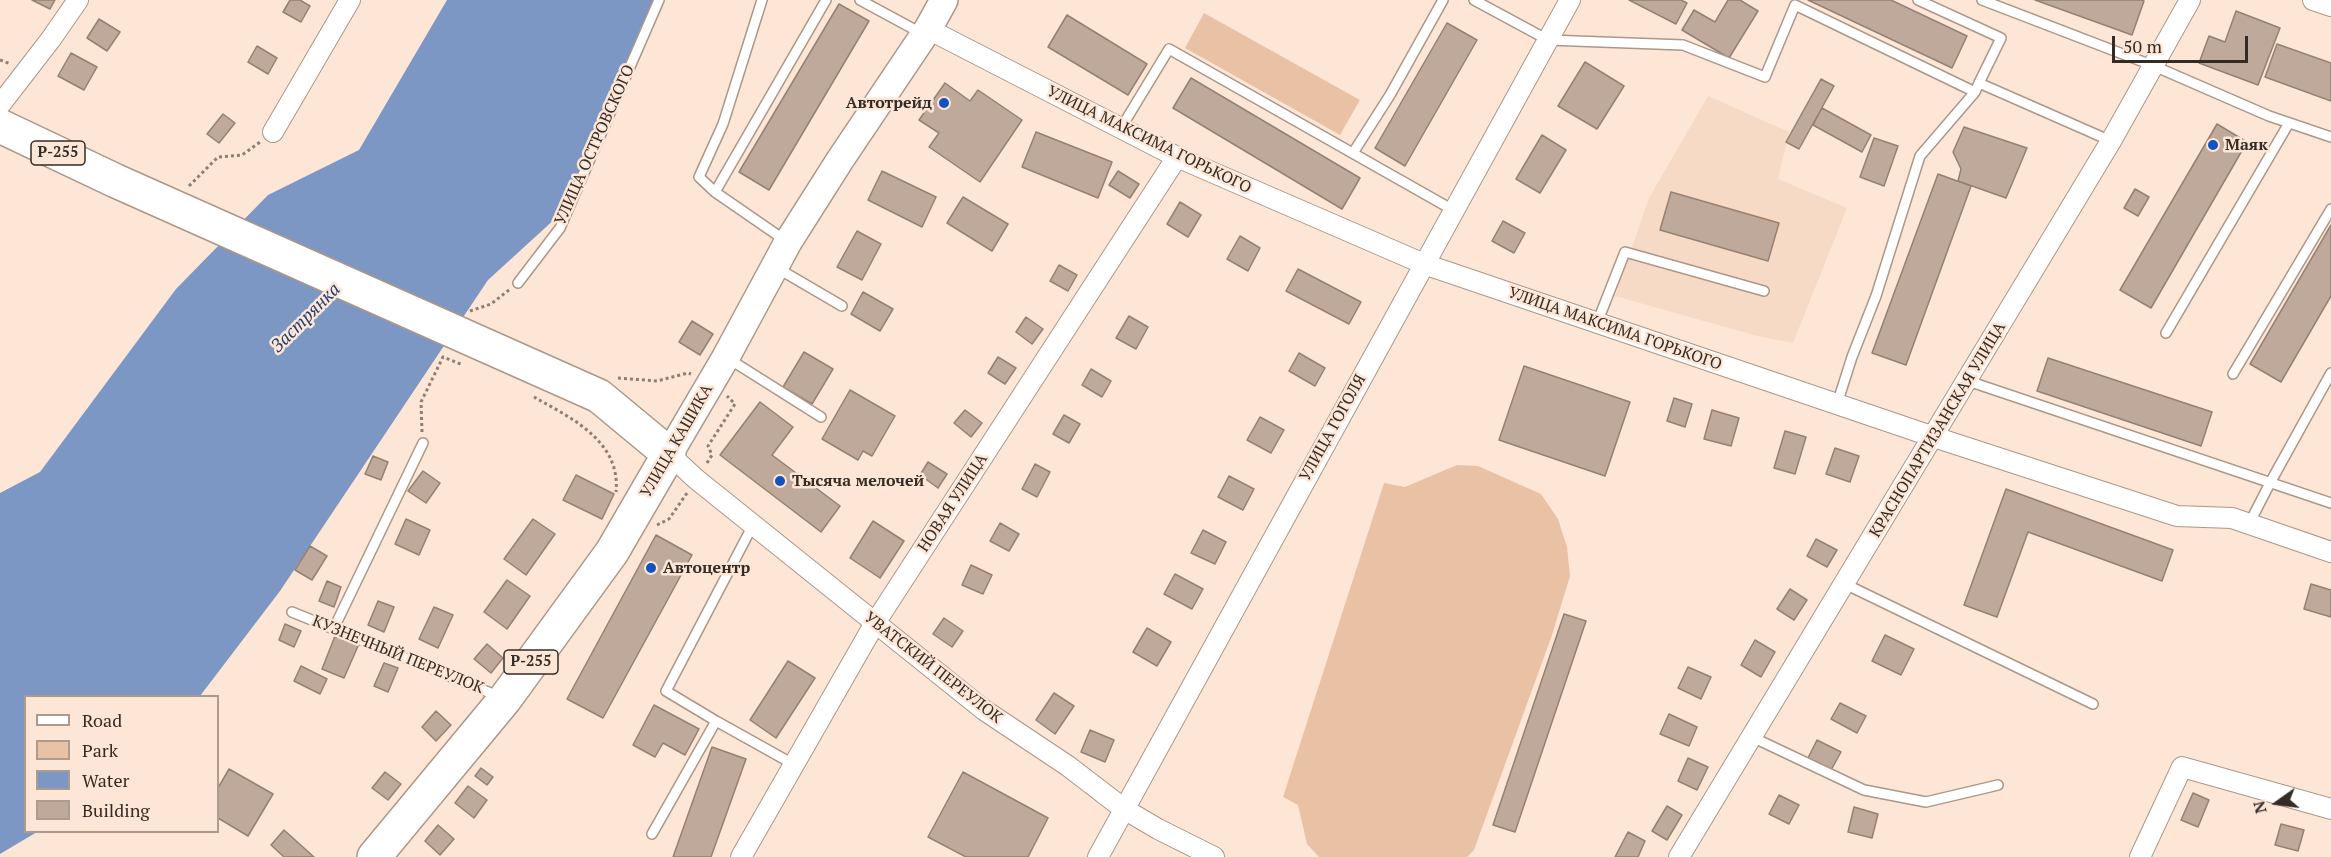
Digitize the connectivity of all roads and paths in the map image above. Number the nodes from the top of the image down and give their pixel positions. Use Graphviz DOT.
graph roads {
  1 [pos="78,0"];
  2 [pos="350,0"];
  3 [pos="658,0"];
  4 [pos="762,0"];
  5 [pos="826,0"];
  6 [pos="860,0"];
  7 [pos="944,0"];
  8 [pos="1443,0"];
  9 [pos="1474,0"];
  10 [pos="1570,0"];
  11 [pos="1918,0"];
  12 [pos="1982,0"];
  13 [pos="2190,0"];
  14 [pos="2313,0"];
  15 [pos="2331,6"];
  16 [pos="926,32"];
  17 [pos="1548,40"];
  18 [pos="0,60"];
  19 [pos="2154,66"];
  20 [pos="24,71"];
  21 [pos="1977,87"];
  22 [pos="0,105"];
  23 [pos="2289,123"];
  24 [pos="0,126"];
  25 [pos="1121,128"];
  26 [pos="273,132"];
  27 [pos="2331,137"];
  28 [pos="2111,141"];
  29 [pos="1353,153"];
  30 [pos="1177,157"];
  31 [pos="185,190"];
  32 [pos="715,192"];
  33 [pos="2331,209"];
  34 [pos="1453,210"];
  35 [pos="788,242"];
  36 [pos="1424,264"];
  37 [pos="775,267"];
  38 [pos="518,283"];
  39 [pos="1764,291"];
  40 [pos="842,306"];
  41 [pos="463,314"];
  42 [pos="1597,323"];
  43 [pos="2166,333"];
  44 [pos="474,355"];
  45 [pos="726,357"];
  46 [pos="2331,373"];
  47 [pos="2233,374"];
  48 [pos="617,378"];
  49 [pos="1968,381"];
  50 [pos="710,384"];
  51 [pos="528,393"];
  52 [pos="734,401"];
  53 [pos="1837,404"];
  54 [pos="821,417"];
  55 [pos="1934,437"];
  56 [pos="423,443"];
  57 [pos="669,454"];
  58 [pos="2270,483"];
  59 [pos="616,498"];
  60 [pos="2331,503"];
  61 [pos="2249,524"];
  62 [pos="753,525"];
  63 [pos="2331,552"];
  64 [pos="1845,584"];
  65 [pos="292,612"];
  66 [pos="875,623"];
  67 [pos="334,628"];
  68 [pos="505,699"];
  69 [pos="2093,704"];
  70 [pos="716,721"];
  71 [pos="1752,737"];
  72 [pos="793,764"];
  73 [pos="1998,785"];
  74 [pos="2331,808"];
  75 [pos="1124,809"];
  76 [pos="652,834"];
  77 [pos="374,857"];
  78 [pos="741,857"];
  79 [pos="1098,857"];
  80 [pos="1214,857"];
  81 [pos="1679,857"];
  82 [pos="2140,857"];
  1 -- 20 [label="street"];
  2 -- 26 [label="street"];
  3 -- 38 [label="lane, УЛИЦА ОСТРОВСКОГО"];
  4 -- 32 [label="lane"];
  5 -- 32 [label="lane"];
  6 -- 16 [label="lane"];
  7 -- 16 [label="street, УЛИЦА КАШИКА"];
  8 -- 29 [label="lane"];
  9 -- 17 [label="lane"];
  10 -- 17 [label="street, УЛИЦА ГОГОЛЯ"];
  11 -- 21 [label="lane"];
  12 -- 19 [label="lane"];
  13 -- 19 [label="street, КРАСНОПАРТИЗАНСКАЯ УЛИЦА"];
  14 -- 15 [label="street"];
  16 -- 25 [label="street, УЛИЦА МАКСИМА ГОРЬКОГО"];
  16 -- 35 [label="street, УЛИЦА КАШИКА"];
  17 -- 21 [label="lane"];
  17 -- 34 [label="street, УЛИЦА ГОГОЛЯ"];
  18 -- 20 [label="path"];
  19 -- 23 [label="lane"];
  19 -- 28 [label="street, КРАСНОПАРТИЗАНСКАЯ УЛИЦА"];
  20 -- 22 [label="street"];
  21 -- 28 [label="lane"];
  21 -- 53 [label="lane"];
  23 -- 27 [label="lane"];
  23 -- 43 [label="lane"];
  24 -- 44 [label="highway, Р-255"];
  25 -- 29 [label="lane"];
  25 -- 30 [label="street, УЛИЦА МАКСИМА ГОРЬКОГО"];
  26 -- 31 [label="path"];
  28 -- 49 [label="street, КРАСНОПАРТИЗАНСКАЯ УЛИЦА"];
  29 -- 34 [label="lane"];
  30 -- 36 [label="street, УЛИЦА МАКСИМА ГОРЬКОГО"];
  30 -- 66 [label="street, НОВАЯ УЛИЦА"];
  32 -- 35 [label="lane"];
  33 -- 47 [label="lane"];
  34 -- 36 [label="street, УЛИЦА ГОГОЛЯ"];
  35 -- 37 [label="street, УЛИЦА КАШИКА"];
  36 -- 42 [label="street, УЛИЦА МАКСИМА ГОРЬКОГО"];
  36 -- 75 [label="street, УЛИЦА ГОГОЛЯ"];
  37 -- 40 [label="lane"];
  37 -- 45 [label="street, УЛИЦА КАШИКА"];
  38 -- 41 [label="path"];
  39 -- 42 [label="lane"];
  42 -- 53 [label="street, УЛИЦА МАКСИМА ГОРЬКОГО"];
  44 -- 56 [label="path"];
  44 -- 57 [label="highway, Р-255"];
  45 -- 50 [label="street, УЛИЦА КАШИКА"];
  45 -- 54 [label="lane"];
  46 -- 58 [label="lane"];
  48 -- 50 [label="path"];
  49 -- 55 [label="street, КРАСНОПАРТИЗАНСКАЯ УЛИЦА"];
  49 -- 58 [label="lane"];
  50 -- 52 [label="path"];
  50 -- 57 [label="street, УЛИЦА КАШИКА"];
  51 -- 59 [label="path"];
  53 -- 55 [label="street, УЛИЦА МАКСИМА ГОРЬКОГО"];
  55 -- 61 [label="street, УЛИЦА МАКСИМА ГОРЬКОГО"];
  55 -- 64 [label="street, КРАСНОПАРТИЗАНСКАЯ УЛИЦА"];
  56 -- 67 [label="lane"];
  57 -- 62 [label="street, УВАТСКИЙ ПЕРЕУЛОК"];
  57 -- 68 [label="highway, УЛИЦА КАШИКА / Р-255"];
  58 -- 60 [label="lane"];
  58 -- 61 [label="lane"];
  61 -- 63 [label="street, УЛИЦА МАКСИМА ГОРЬКОГО"];
  62 -- 66 [label="street, УВАТСКИЙ ПЕРЕУЛОК"];
  62 -- 70 [label="lane"];
  64 -- 69 [label="lane"];
  64 -- 71 [label="street, КРАСНОПАРТИЗАНСКАЯ УЛИЦА"];
  65 -- 67 [label="lane, КУЗНЕЧНЫЙ ПЕРЕУЛОК"];
  66 -- 72 [label="street, НОВАЯ УЛИЦА"];
  66 -- 75 [label="street, УВАТСКИЙ ПЕРЕУЛОК"];
  67 -- 68 [label="lane, КУЗНЕЧНЫЙ ПЕРЕУЛОК"];
  68 -- 77 [label="highway, УЛИЦА КАШИКА / Р-255"];
  70 -- 72 [label="lane"];
  70 -- 76 [label="lane"];
  71 -- 73 [label="lane"];
  71 -- 81 [label="street, КРАСНОПАРТИЗАНСКАЯ УЛИЦА"];
  72 -- 78 [label="street, НОВАЯ УЛИЦА"];
  74 -- 82 [label="street"];
  75 -- 79 [label="street, УЛИЦА ГОГОЛЯ"];
  75 -- 80 [label="street, УВАТСКИЙ ПЕРЕУЛОК"];
}
